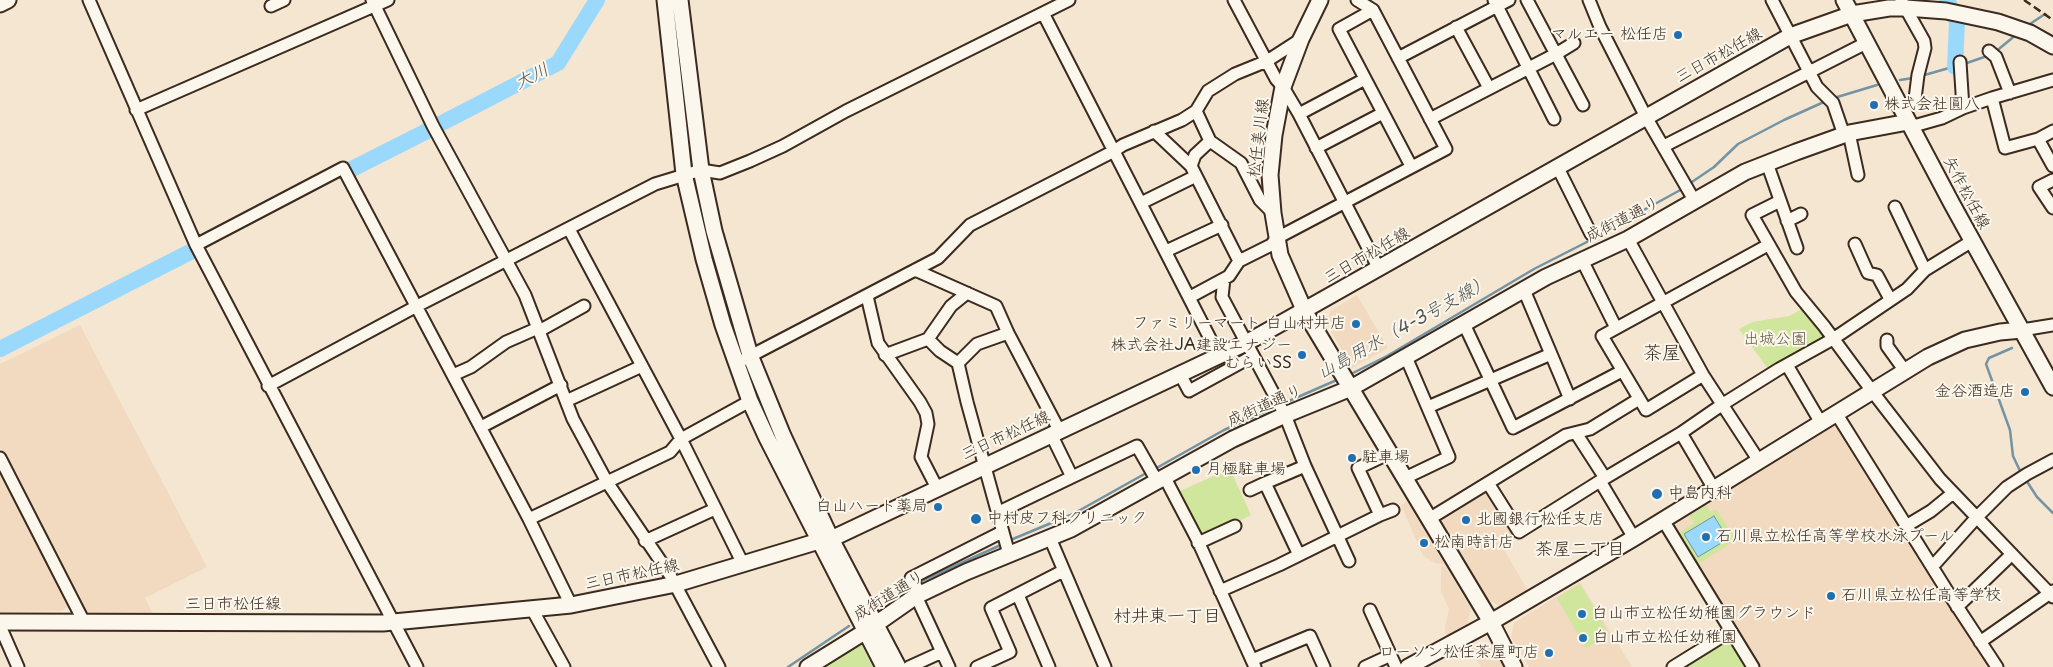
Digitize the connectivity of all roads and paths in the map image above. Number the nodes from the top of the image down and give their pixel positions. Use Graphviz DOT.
graph roads {
  1 [pos="8,0"];
  2 [pos="89,0"];
  3 [pos="284,0"];
  4 [pos="388,0"];
  5 [pos="665,0"];
  6 [pos="680,0"];
  7 [pos="1069,0"];
  8 [pos="1234,0"];
  9 [pos="1320,0"];
  10 [pos="1509,0"];
  11 [pos="1527,0"];
  12 [pos="1589,0"];
  13 [pos="1772,0"];
  14 [pos="1844,0"];
  15 [pos="374,3"];
  16 [pos="1364,3"];
  17 [pos="1496,3"];
  18 [pos="0,4"];
  19 [pos="1904,4"];
  20 [pos="271,6"];
  21 [pos="1043,13"];
  22 [pos="1852,14"];
  23 [pos="1456,28"];
  24 [pos="1790,36"];
  25 [pos="1301,38"];
  26 [pos="1574,43"];
  27 [pos="1866,43"];
  28 [pos="2053,46"];
  29 [pos="1556,54"];
  30 [pos="1993,54"];
  31 [pos="1398,58"];
  32 [pos="1267,61"];
  33 [pos="1961,65"];
  34 [pos="1528,68"];
  35 [pos="1810,72"];
  36 [pos="1365,79"];
  37 [pos="2053,80"];
  38 [pos="1284,87"];
  39 [pos="1489,88"];
  40 [pos="2010,93"];
  41 [pos="1992,98"];
  42 [pos="1583,105"];
  43 [pos="1901,108"];
  44 [pos="1963,108"];
  45 [pos="136,110"];
  46 [pos="1196,111"];
  47 [pos="1383,113"];
  48 [pos="1300,114"];
  49 [pos="1646,117"];
  50 [pos="1430,119"];
  51 [pos="1554,119"];
  52 [pos="1909,124"];
  53 [pos="1154,131"];
  54 [pos="2053,131"];
  55 [pos="1847,134"];
  56 [pos="2038,138"];
  57 [pos="1210,141"];
  58 [pos="1664,146"];
  59 [pos="1316,148"];
  60 [pos="1114,151"];
  61 [pos="1768,163"];
  62 [pos="1411,166"];
  63 [pos="2053,166"];
  64 [pos="1558,168"];
  65 [pos="701,170"];
  66 [pos="1194,171"];
  67 [pos="684,174"];
  68 [pos="1858,175"];
  69 [pos="2053,180"];
  70 [pos="1688,190"];
  71 [pos="1780,201"];
  72 [pos="1345,202"];
  73 [pos="1142,203"];
  74 [pos="1895,207"];
  75 [pos="2053,208"];
  76 [pos="1273,213"];
  77 [pos="1801,214"];
  78 [pos="1787,221"];
  79 [pos="1222,225"];
  80 [pos="569,229"];
  81 [pos="1591,234"];
  82 [pos="1277,238"];
  83 [pos="1628,239"];
  84 [pos="1972,241"];
  85 [pos="1855,244"];
  86 [pos="196,245"];
  87 [pos="1768,245"];
  88 [pos="1797,248"];
  89 [pos="1166,251"];
  90 [pos="507,260"];
  91 [pos="1582,260"];
  92 [pos="1239,261"];
  93 [pos="1379,269"];
  94 [pos="916,270"];
  95 [pos="1925,270"];
  96 [pos="1224,279"];
  97 [pos="1524,290"];
  98 [pos="967,293"];
  99 [pos="867,296"];
  100 [pos="1190,297"];
  101 [pos="1890,299"];
  102 [pos="1662,302"];
  103 [pos="417,306"];
  104 [pos="584,306"];
  105 [pos="1305,312"];
  106 [pos="1464,324"];
  107 [pos="2053,325"];
  108 [pos="1616,328"];
  109 [pos="539,329"];
  110 [pos="2022,330"];
  111 [pos="1008,333"];
  112 [pos="928,339"];
  113 [pos="1833,339"];
  114 [pos="1887,340"];
  115 [pos="1250,350"];
  116 [pos="1551,354"];
  117 [pos="885,355"];
  118 [pos="1219,356"];
  119 [pos="1406,356"];
  120 [pos="743,359"];
  121 [pos="958,363"];
  122 [pos="1787,365"];
  123 [pos="642,366"];
  124 [pos="1622,371"];
  125 [pos="1905,371"];
  126 [pos="1180,374"];
  127 [pos="453,375"];
  128 [pos="1703,375"];
  129 [pos="1346,380"];
  130 [pos="1490,382"];
  131 [pos="561,385"];
  132 [pos="268,386"];
  133 [pos="2053,387"];
  134 [pos="1872,391"];
  135 [pos="1570,399"];
  136 [pos="1639,399"];
  137 [pos="566,401"];
  138 [pos="750,401"];
  139 [pos="1723,404"];
  140 [pos="1281,407"];
  141 [pos="1428,407"];
  142 [pos="1836,413"];
  143 [pos="1821,422"];
  144 [pos="481,427"];
  145 [pos="1055,432"];
  146 [pos="1576,433"];
  147 [pos="1681,433"];
  148 [pos="681,440"];
  149 [pos="1390,453"];
  150 [pos="0,458"];
  151 [pos="2053,460"];
  152 [pos="1759,461"];
  153 [pos="984,465"];
  154 [pos="1305,466"];
  155 [pos="1072,477"];
  156 [pos="1158,478"];
  157 [pos="1405,478"];
  158 [pos="1602,479"];
  159 [pos="607,482"];
  160 [pos="1265,483"];
  161 [pos="1488,483"];
  162 [pos="937,488"];
  163 [pos="1714,488"];
  164 [pos="1250,490"];
  165 [pos="1953,492"];
  166 [pos="715,509"];
  167 [pos="1393,510"];
  168 [pos="997,513"];
  169 [pos="1380,515"];
  170 [pos="1977,517"];
  171 [pos="529,519"];
  172 [pos="1429,519"];
  173 [pos="1663,520"];
  174 [pos="1235,526"];
  175 [pos="1906,526"];
  176 [pos="1337,536"];
  177 [pos="1050,538"];
  178 [pos="1634,538"];
  179 [pos="825,540"];
  180 [pos="646,541"];
  181 [pos="1005,543"];
  182 [pos="1198,543"];
  183 [pos="2012,554"];
  184 [pos="1298,556"];
  185 [pos="1349,561"];
  186 [pos="743,564"];
  187 [pos="1932,567"];
  188 [pos="1062,571"];
  189 [pos="676,584"];
  190 [pos="915,588"];
  191 [pos="1220,591"];
  192 [pos="2052,594"];
  193 [pos="1018,595"];
  194 [pos="571,605"];
  195 [pos="1958,607"];
  196 [pos="532,609"];
  197 [pos="1370,610"];
  198 [pos="84,622"];
  199 [pos="392,622"];
  200 [pos="1491,622"];
  201 [pos="0,624"];
  202 [pos="871,627"];
  203 [pos="1731,631"];
  204 [pos="1980,642"];
  205 [pos="942,652"];
  206 [pos="1391,655"];
  207 [pos="1253,664"];
  208 [pos="18,667"];
  209 [pos="417,667"];
  210 [pos="564,667"];
  211 [pos="719,667"];
  212 [pos="808,667"];
  213 [pos="884,667"];
  214 [pos="898,667"];
  215 [pos="909,667"];
  216 [pos="949,667"];
  217 [pos="977,667"];
  218 [pos="1049,667"];
  219 [pos="1105,667"];
  220 [pos="1324,667"];
  221 [pos="1365,667"];
  222 [pos="1396,667"];
  223 [pos="1408,667"];
  224 [pos="1514,667"];
  225 [pos="1673,667"];
  226 [pos="1753,667"];
  227 [pos="1997,667"];
  1 -- 18 [label="street"];
  2 -- 45 [label="street"];
  3 -- 20 [label="street"];
  4 -- 15 [label="street"];
  5 -- 67 [label="street"];
  6 -- 65 [label="street"];
  7 -- 21 [label="street"];
  8 -- 32 [label="street"];
  9 -- 25 [label="street, 松任美川線"];
  10 -- 17 [label="street"];
  11 -- 29 [label="street"];
  12 -- 49 [label="street"];
  13 -- 24 [label="street"];
  14 -- 22 [label="street, 矢作松任線"];
  15 -- 45 [label="street"];
  15 -- 90 [label="street"];
  16 -- 31 [label="street"];
  16 -- 36 [label="street"];
  17 -- 23 [label="street"];
  17 -- 34 [label="street"];
  19 -- 22 [label="street, 三日市松任線"];
  19 -- 28 [label="street, 三日市松任線"];
  19 -- 43 [label="street"];
  21 -- 60 [label="street"];
  21 -- 65 [label="street"];
  22 -- 24 [label="street, 三日市松任線"];
  22 -- 27 [label="street, 矢作松任線"];
  23 -- 31 [label="street"];
  23 -- 39 [label="street"];
  24 -- 35 [label="street"];
  24 -- 49 [label="street, 三日市松任線"];
  25 -- 32 [label="street"];
  25 -- 38 [label="street, 松任美川線"];
  26 -- 29 [label="street"];
  27 -- 35 [label="street"];
  27 -- 43 [label="street, 矢作松任線"];
  29 -- 34 [label="street"];
  29 -- 42 [label="street"];
  30 -- 40 [label="street"];
  31 -- 50 [label="street"];
  32 -- 38 [label="street"];
  32 -- 46 [label="street"];
  33 -- 44 [label="street"];
  34 -- 39 [label="street"];
  34 -- 51 [label="street"];
  35 -- 55 [label="street"];
  35 -- 58 [label="street"];
  36 -- 47 [label="street"];
  36 -- 48 [label="street"];
  37 -- 40 [label="street"];
  38 -- 48 [label="street"];
  38 -- 76 [label="street, 松任美川線"];
  39 -- 50 [label="street"];
  40 -- 41 [label="street"];
  41 -- 44 [label="street"];
  41 -- 56 [label="street"];
  43 -- 52 [label="street, 矢作松任線"];
  44 -- 52 [label="street"];
  45 -- 86 [label="street"];
  46 -- 53 [label="street"];
  46 -- 57 [label="street"];
  47 -- 59 [label="street"];
  47 -- 62 [label="street"];
  48 -- 59 [label="street"];
  49 -- 58 [label="street"];
  49 -- 64 [label="street, 三日市松任線"];
  50 -- 62 [label="street"];
  52 -- 55 [label="street, 成街道通り"];
  52 -- 84 [label="street, 矢作松任線"];
  53 -- 60 [label="street"];
  53 -- 66 [label="street"];
  54 -- 56 [label="street"];
  55 -- 61 [label="street, 成街道通り"];
  55 -- 68 [label="street"];
  56 -- 63 [label="street"];
  57 -- 66 [label="street"];
  57 -- 76 [label="street"];
  58 -- 70 [label="street"];
  59 -- 72 [label="street"];
  60 -- 73 [label="street"];
  60 -- 94 [label="street"];
  61 -- 70 [label="street, 成街道通り"];
  61 -- 71 [label="street"];
  62 -- 72 [label="street"];
  64 -- 81 [label="street"];
  64 -- 93 [label="street, 三日市松任線"];
  65 -- 67 [label="street"];
  65 -- 120 [label="street"];
  66 -- 73 [label="street"];
  66 -- 79 [label="street"];
  67 -- 80 [label="street"];
  67 -- 120 [label="street"];
  69 -- 75 [label="street"];
  70 -- 83 [label="street, 成街道通り"];
  71 -- 78 [label="street"];
  71 -- 87 [label="street"];
  72 -- 82 [label="street"];
  72 -- 93 [label="street"];
  73 -- 89 [label="street"];
  74 -- 95 [label="street"];
  76 -- 82 [label="street, 松任美川線"];
  77 -- 78 [label="street"];
  78 -- 88 [label="street"];
  79 -- 89 [label="street"];
  79 -- 92 [label="street"];
  80 -- 90 [label="street"];
  80 -- 123 [label="street"];
  82 -- 92 [label="street"];
  82 -- 105 [label="street, 松任美川線"];
  83 -- 91 [label="street, 成街道通り"];
  83 -- 102 [label="street"];
  84 -- 95 [label="street"];
  84 -- 110 [label="street, 矢作松任線"];
  85 -- 101 [label="street"];
  86 -- 103 [label="street"];
  86 -- 132 [label="street"];
  87 -- 102 [label="street"];
  87 -- 113 [label="street"];
  89 -- 100 [label="street"];
  90 -- 103 [label="street"];
  90 -- 109 [label="street"];
  91 -- 97 [label="street, 成街道通り"];
  91 -- 108 [label="street"];
  92 -- 96 [label="street"];
  93 -- 105 [label="street, 三日市松任線"];
  94 -- 98 [label="street"];
  94 -- 99 [label="street"];
  95 -- 101 [label="street"];
  96 -- 100 [label="street"];
  96 -- 115 [label="street"];
  97 -- 106 [label="street, 成街道通り"];
  97 -- 116 [label="street"];
  98 -- 111 [label="street"];
  98 -- 112 [label="street"];
  99 -- 117 [label="street"];
  99 -- 120 [label="street"];
  100 -- 118 [label="street"];
  101 -- 113 [label="street"];
  102 -- 108 [label="street"];
  102 -- 128 [label="street"];
  103 -- 127 [label="street"];
  103 -- 132 [label="street"];
  104 -- 109 [label="street"];
  105 -- 115 [label="street, 三日市松任線"];
  105 -- 129 [label="street, 松任美川線"];
  106 -- 119 [label="street, 成街道通り"];
  106 -- 130 [label="street"];
  107 -- 110 [label="street"];
  108 -- 124 [label="street"];
  109 -- 127 [label="street"];
  109 -- 131 [label="street"];
  110 -- 125 [label="street"];
  110 -- 133 [label="street, 矢作松任線"];
  111 -- 121 [label="street"];
  111 -- 145 [label="street"];
  112 -- 117 [label="street"];
  112 -- 121 [label="street"];
  113 -- 122 [label="street"];
  113 -- 134 [label="street"];
  114 -- 125 [label="street"];
  115 -- 118 [label="street, 三日市松任線"];
  115 -- 126 [label="street"];
  115 -- 140 [label="street"];
  116 -- 130 [label="street"];
  116 -- 135 [label="street"];
  117 -- 162 [label="street"];
  118 -- 126 [label="street, 三日市松任線"];
  119 -- 129 [label="street, 成街道通り"];
  119 -- 141 [label="street"];
  120 -- 138 [label="street"];
  120 -- 179 [label="street"];
  121 -- 153 [label="street"];
  122 -- 139 [label="street"];
  122 -- 143 [label="street"];
  123 -- 137 [label="street"];
  123 -- 148 [label="street"];
  124 -- 135 [label="street"];
  124 -- 136 [label="street"];
  125 -- 134 [label="street"];
  126 -- 145 [label="street, 三日市松任線"];
  127 -- 144 [label="street"];
  128 -- 136 [label="street"];
  128 -- 139 [label="street"];
  129 -- 140 [label="street, 成街道通り"];
  129 -- 149 [label="street, 松任美川線"];
  130 -- 135 [label="street"];
  130 -- 141 [label="street"];
  131 -- 137 [label="street"];
  131 -- 144 [label="street"];
  132 -- 199 [label="street"];
  134 -- 142 [label="street"];
  134 -- 165 [label="street"];
  136 -- 146 [label="street"];
  137 -- 159 [label="street"];
  138 -- 148 [label="street"];
  138 -- 179 [label="street"];
  139 -- 147 [label="street"];
  139 -- 152 [label="street"];
  140 -- 154 [label="street"];
  140 -- 156 [label="street, 成街道通り"];
  141 -- 157 [label="street"];
  142 -- 143 [label="street"];
  142 -- 175 [label="street"];
  143 -- 152 [label="street"];
  144 -- 171 [label="street"];
  145 -- 153 [label="street, 三日市松任線"];
  145 -- 155 [label="street"];
  146 -- 158 [label="street"];
  146 -- 161 [label="street"];
  147 -- 158 [label="street"];
  147 -- 163 [label="street"];
  148 -- 159 [label="street"];
  148 -- 166 [label="street"];
  149 -- 157 [label="street, 松任美川線"];
  149 -- 169 [label="street"];
  150 -- 198 [label="street"];
  151 -- 170 [label="street"];
  152 -- 163 [label="street"];
  153 -- 162 [label="street, 三日市松任線"];
  153 -- 168 [label="street"];
  154 -- 160 [label="street"];
  154 -- 176 [label="street"];
  155 -- 156 [label="street"];
  155 -- 168 [label="street"];
  156 -- 177 [label="street, 成街道通り"];
  156 -- 182 [label="street"];
  157 -- 172 [label="street, 松任美川線"];
  158 -- 161 [label="street"];
  158 -- 178 [label="street"];
  159 -- 171 [label="street"];
  159 -- 180 [label="street"];
  160 -- 164 [label="street"];
  160 -- 184 [label="street"];
  161 -- 172 [label="street"];
  162 -- 179 [label="street, 三日市松任線"];
  163 -- 173 [label="street"];
  165 -- 170 [label="street"];
  165 -- 175 [label="street"];
  166 -- 180 [label="street"];
  166 -- 186 [label="street"];
  167 -- 169 [label="street"];
  168 -- 181 [label="street"];
  169 -- 176 [label="street"];
  170 -- 183 [label="street"];
  170 -- 187 [label="street"];
  171 -- 194 [label="street"];
  172 -- 200 [label="street, 松任美川線"];
  173 -- 178 [label="street"];
  173 -- 203 [label="street"];
  174 -- 182 [label="street"];
  175 -- 187 [label="street"];
  176 -- 184 [label="street"];
  176 -- 185 [label="street"];
  177 -- 181 [label="street, 成街道通り"];
  177 -- 188 [label="street"];
  178 -- 200 [label="street"];
  179 -- 186 [label="street, 三日市松任線"];
  179 -- 202 [label="street"];
  180 -- 189 [label="street"];
  181 -- 190 [label="street, 成街道通り"];
  181 -- 190 [label="street"];
  182 -- 191 [label="street"];
  183 -- 192 [label="street"];
  183 -- 195 [label="street"];
  184 -- 191 [label="street"];
  186 -- 189 [label="street, 三日市松任線"];
  187 -- 195 [label="street"];
  188 -- 193 [label="street"];
  188 -- 219 [label="street"];
  189 -- 194 [label="street, 三日市松任線"];
  189 -- 211 [label="street"];
  190 -- 202 [label="street, 成街道通り"];
  190 -- 205 [label="street"];
  191 -- 207 [label="street"];
  192 -- 204 [label="street"];
  193 -- 217 [label="street"];
  193 -- 218 [label="street"];
  194 -- 196 [label="street, 三日市松任線"];
  195 -- 204 [label="street"];
  196 -- 199 [label="street, 三日市松任線"];
  196 -- 210 [label="street"];
  197 -- 206 [label="street"];
  198 -- 199 [label="street, 三日市松任線"];
  198 -- 201 [label="street, 三日市松任線"];
  199 -- 209 [label="street"];
  200 -- 223 [label="street"];
  200 -- 224 [label="street, 松任美川線"];
  201 -- 208 [label="street"];
  202 -- 212 [label="street, 成街道通り"];
  202 -- 213 [label="street"];
  202 -- 214 [label="street"];
  203 -- 225 [label="street"];
  203 -- 226 [label="street"];
  204 -- 227 [label="street"];
  205 -- 215 [label="street"];
  205 -- 216 [label="street"];
  206 -- 221 [label="street"];
  206 -- 222 [label="street"];
  207 -- 220 [label="street"];
}
